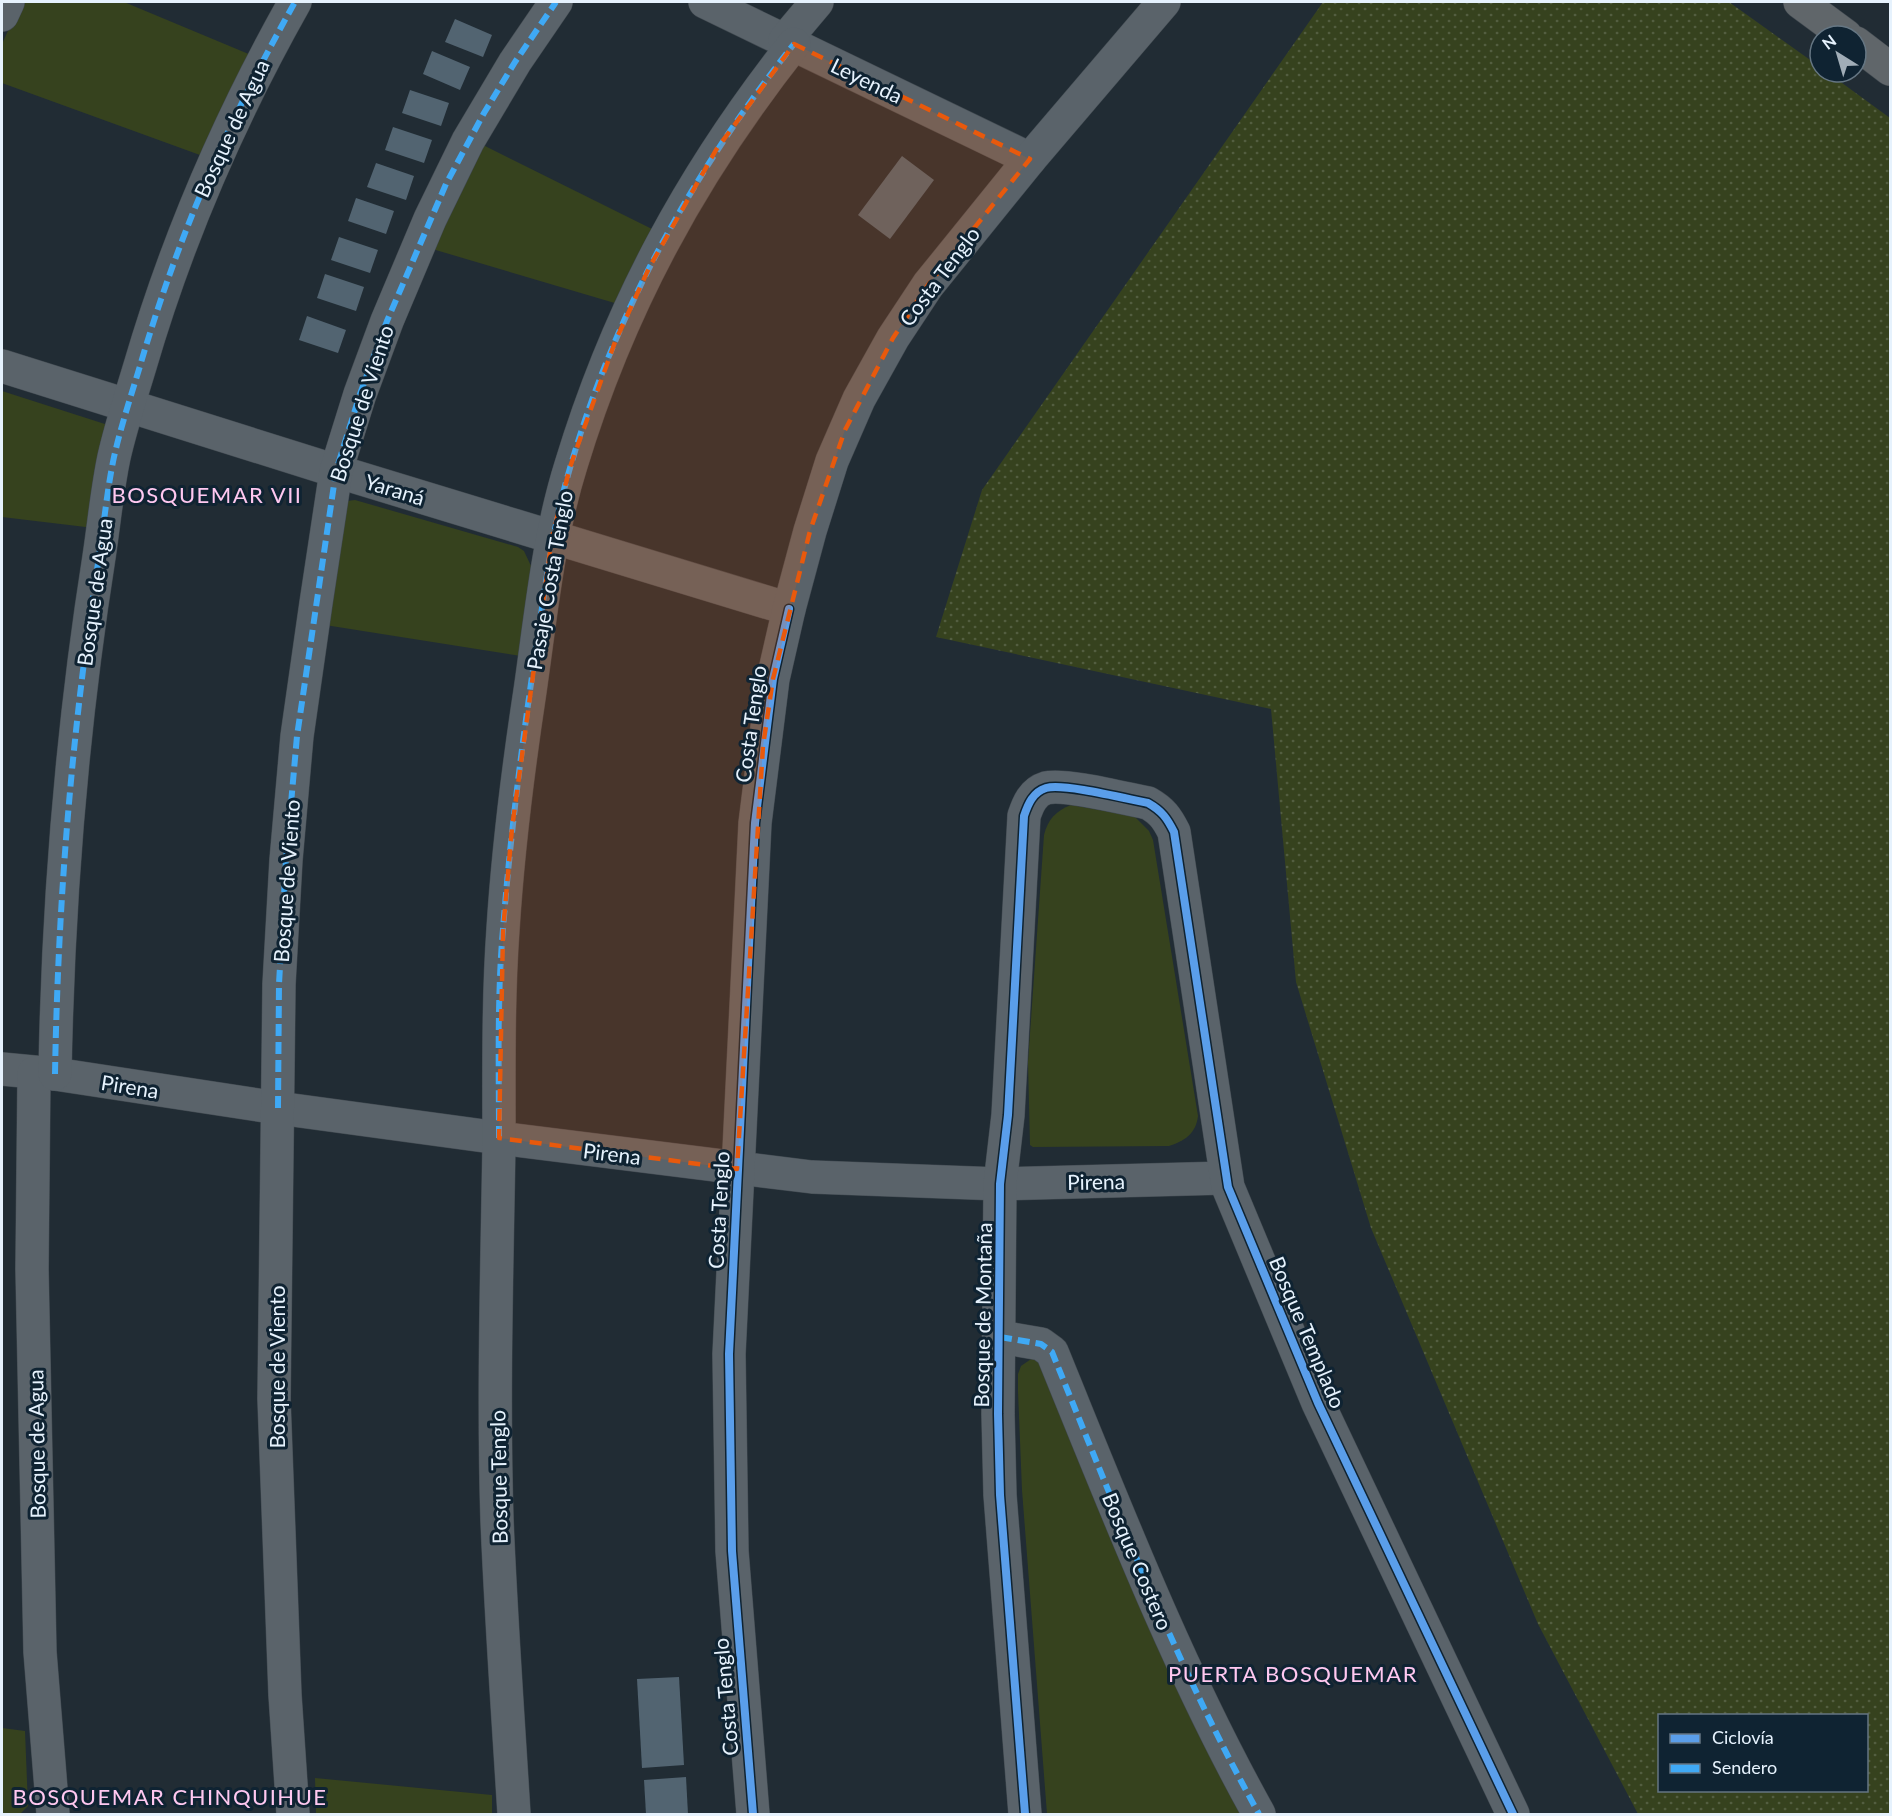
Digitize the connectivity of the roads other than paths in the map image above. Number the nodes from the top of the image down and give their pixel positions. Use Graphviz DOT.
graph roads {
  1 [pos="8,2"];
  2 [pos="295,2"];
  3 [pos="556,2"];
  4 [pos="705,2"];
  5 [pos="817,2"];
  6 [pos="1164,2"];
  7 [pos="1800,2"];
  8 [pos="2,15"];
  9 [pos="1830,24"];
  10 [pos="790,42"];
  11 [pos="1868,52"];
  12 [pos="1890,69"];
  13 [pos="1030,159"];
  14 [pos="2,366"];
  15 [pos="128,405"];
  16 [pos="336,471"];
  17 [pos="552,537"];
  18 [pos="789,609"];
  19 [pos="1024,816"];
  20 [pos="2,1069"];
  21 [pos="45,1073"];
  22 [pos="278,1108"];
  23 [pos="499,1138"];
  24 [pos="737,1168"];
  25 [pos="1226,1178"];
  26 [pos="1000,1184"];
  27 [pos="1000,1337"];
  28 [pos="53,1815"];
  29 [pos="293,1815"];
  30 [pos="514,1815"];
  31 [pos="753,1815"];
  32 [pos="1025,1815"];
  33 [pos="1259,1815"];
  34 [pos="1513,1815"];
  1 -- 8 [label="street"];
  2 -- 15 [label="street, Bosque de Agua"];
  3 -- 16 [label="street, Bosque de Viento"];
  4 -- 10 [label="street, Leyenda"];
  5 -- 10 [label="street, Pasaje Costa Tenglo"];
  6 -- 13 [label="street, Costa Tenglo"];
  7 -- 9 [label="main road"];
  10 -- 13 [label="street, Leyenda"];
  10 -- 17 [label="street, Pasaje Costa Tenglo"];
  11 -- 12 [label="main road"];
  13 -- 18 [label="street, Costa Tenglo"];
  14 -- 15 [label="street, Yaraná"];
  15 -- 16 [label="street, Yaraná"];
  15 -- 21 [label="street, Bosque de Agua"];
  16 -- 17 [label="street, Yaraná"];
  16 -- 22 [label="street, Bosque de Viento"];
  17 -- 18 [label="street, Yaraná"];
  17 -- 23 [label="street, Pasaje Costa Tenglo"];
  18 -- 24 [label="street, Costa Tenglo"];
  19 -- 25 [label="street, Bosque Templado"];
  19 -- 26 [label="street, Bosque de Montaña"];
  20 -- 21 [label="street, Pirena"];
  21 -- 22 [label="street, Pirena"];
  21 -- 28 [label="street, Bosque de Agua"];
  22 -- 23 [label="street, Pirena"];
  22 -- 29 [label="street, Bosque de Viento"];
  23 -- 24 [label="street, Pirena"];
  23 -- 30 [label="street, Bosque Tenglo"];
  24 -- 26 [label="street, Pirena"];
  24 -- 31 [label="street, Costa Tenglo"];
  25 -- 26 [label="street, Pirena"];
  25 -- 34 [label="street, Bosque Templado"];
  26 -- 27 [label="street, Bosque de Montaña"];
  27 -- 32 [label="street, Bosque de Montaña"];
  27 -- 33 [label="street, Bosque Costero"];
}
